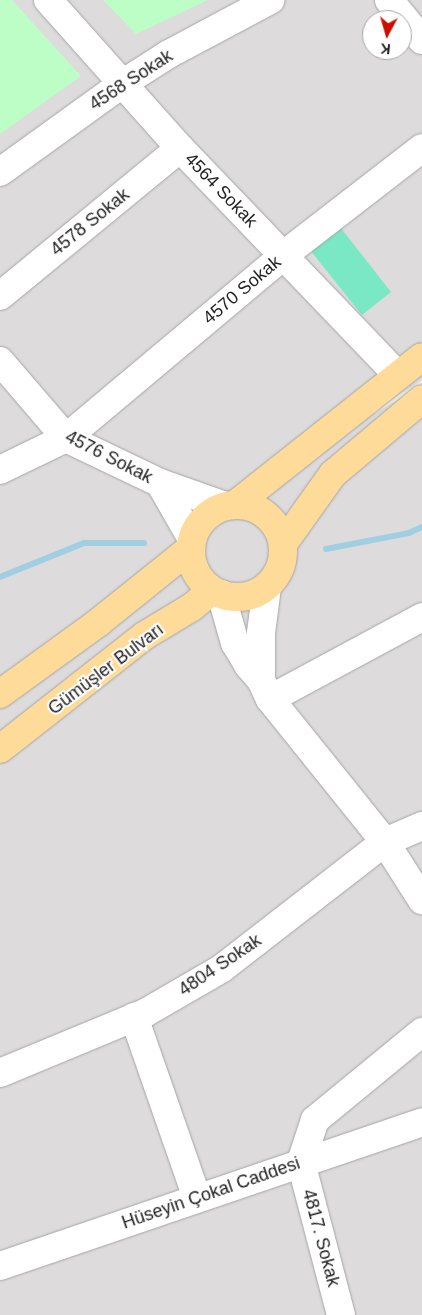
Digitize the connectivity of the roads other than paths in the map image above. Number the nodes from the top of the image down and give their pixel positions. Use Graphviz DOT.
graph roads {
  1 [pos="48,0"];
  2 [pos="270,0"];
  3 [pos="389,0"];
  4 [pos="422,40"];
  5 [pos="122,84"];
  6 [pos="180,148"];
  7 [pos="422,148"];
  8 [pos="0,172"];
  9 [pos="284,254"];
  10 [pos="0,296"];
  11 [pos="422,357"];
  12 [pos="0,361"];
  13 [pos="398,375"];
  14 [pos="422,399"];
  15 [pos="66,438"];
  16 [pos="0,470"];
  17 [pos="160,483"];
  18 [pos="230,505"];
  19 [pos="192,544"];
  20 [pos="283,544"];
  21 [pos="266,587"];
  22 [pos="216,592"];
  23 [pos="422,617"];
  24 [pos="266,690"];
  25 [pos="0,694"];
  26 [pos="0,749"];
  27 [pos="422,826"];
  28 [pos="385,842"];
  29 [pos="422,900"];
  30 [pos="134,1017"];
  31 [pos="422,1032"];
  32 [pos="0,1073"];
  33 [pos="422,1122"];
  34 [pos="301,1162"];
  35 [pos="197,1198"];
  36 [pos="0,1266"];
  37 [pos="341,1315"];
  1 -- 5 [label="street, 4564 Sokak"];
  2 -- 5 [label="street, 4568 Sokak"];
  3 -- 4 [label="street"];
  5 -- 6 [label="street, 4564 Sokak"];
  5 -- 8 [label="street, 4568 Sokak"];
  6 -- 9 [label="street, 4564 Sokak"];
  6 -- 10 [label="street, 4578 Sokak"];
  7 -- 9 [label="street, 4570 Sokak"];
  9 -- 13 [label="street, 4564 Sokak"];
  9 -- 15 [label="street, 4570 Sokak"];
  11 -- 13 [label="main road"];
  12 -- 15 [label="street, 4576 Sokak"];
  13 -- 18 [label="main road"];
  14 -- 20 [label="main road"];
  15 -- 16 [label="street, 4570 Sokak"];
  15 -- 17 [label="street, 4576 Sokak"];
  17 -- 18 [label="street, 4576 Sokak"];
  17 -- 19 [label="street, 4576 Sokak"];
  18 -- 19 [label="main road"];
  18 -- 20 [label="main road"];
  19 -- 22 [label="main road"];
  19 -- 25 [label="main road"];
  20 -- 21 [label="main road"];
  21 -- 22 [label="main road"];
  21 -- 24 [label="street"];
  22 -- 24 [label="street"];
  22 -- 26 [label="main road, Gümüşler Bulvarı"];
  23 -- 24 [label="street"];
  24 -- 28 [label="street"];
  27 -- 28 [label="street, 4804 Sokak"];
  28 -- 29 [label="street"];
  28 -- 30 [label="street, 4804 Sokak"];
  30 -- 32 [label="street, 4804 Sokak"];
  30 -- 35 [label="street"];
  31 -- 34 [label="street"];
  33 -- 34 [label="street, Hüseyin Çokal Caddesi"];
  34 -- 35 [label="street, Hüseyin Çokal Caddesi"];
  34 -- 37 [label="street, 4817. Sokak"];
  35 -- 36 [label="street, Hüseyin Çokal Caddesi"];
}
